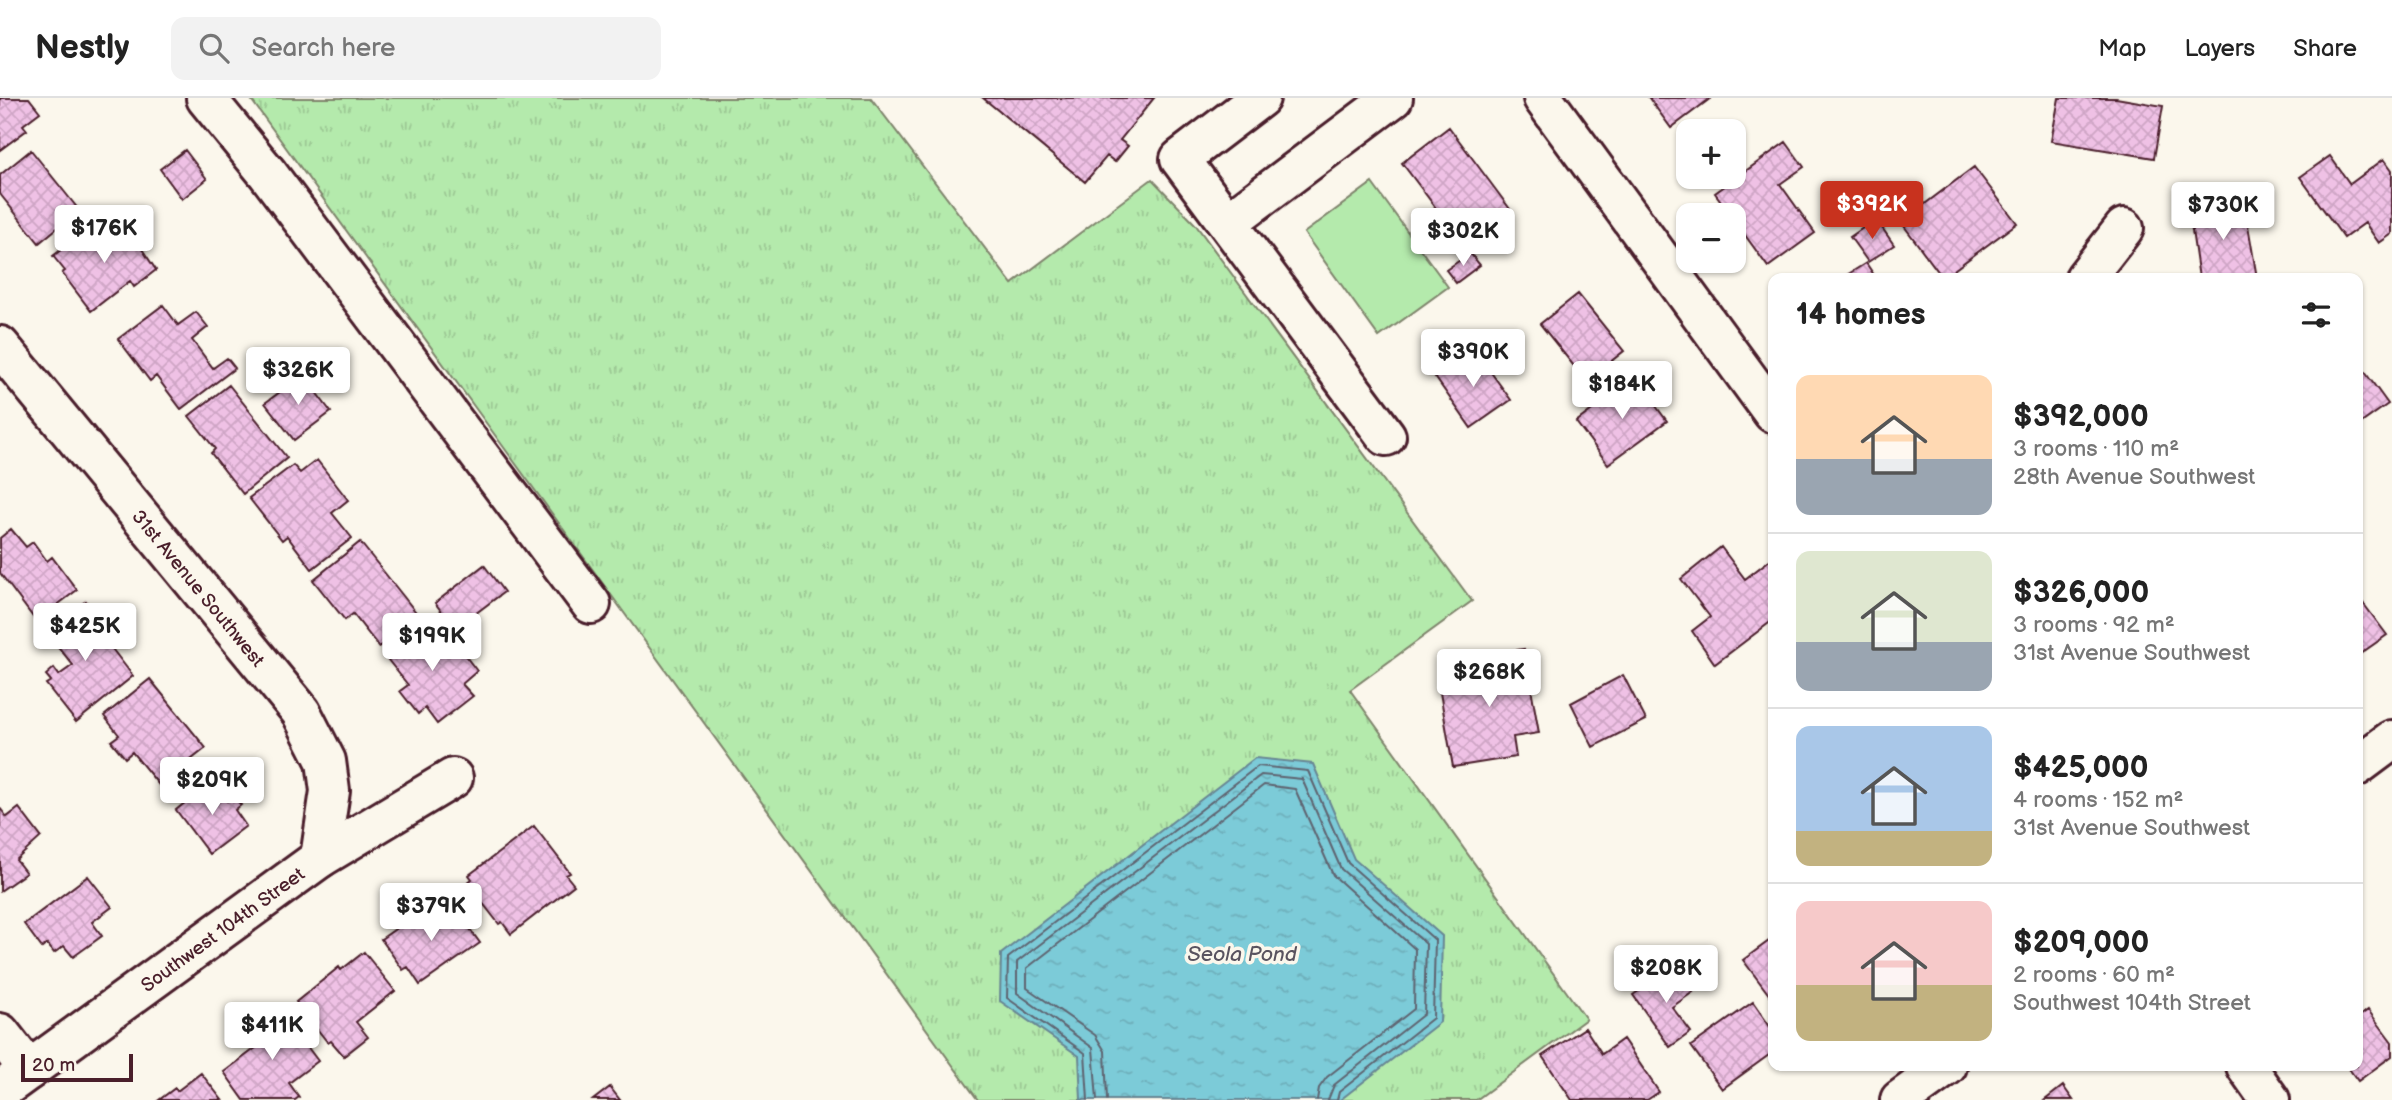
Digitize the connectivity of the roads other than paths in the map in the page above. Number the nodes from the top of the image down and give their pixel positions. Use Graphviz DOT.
graph roads {
  1 [pos="206,98"];
  2 [pos="1260,98"];
  3 [pos="1393,98"];
  4 [pos="1543,98"];
  5 [pos="1228,222"];
  6 [pos="2124,228"];
  7 [pos="2089,273"];
  8 [pos="0,346"];
  9 [pos="1768,406"];
  10 [pos="1386,436"];
  11 [pos="591,604"];
  12 [pos="2392,740"];
  13 [pos="2363,762"];
  14 [pos="453,778"];
  15 [pos="320,858"];
  16 [pos="0,1033"];
  17 [pos="1940,1071"];
  18 [pos="2250,1071"];
  19 [pos="15,1081"];
  20 [pos="1900,1100"];
  21 [pos="2270,1100"];
  1 -- 11 [label="street"];
  2 -- 5 [label="street"];
  3 -- 5 [label="street"];
  4 -- 9 [label="street"];
  5 -- 10 [label="street"];
  6 -- 7 [label="street"];
  8 -- 15 [label="street, 31st Avenue Southwest"];
  12 -- 13 [label="street"];
  14 -- 15 [label="street, Southwest 104th Street"];
  15 -- 19 [label="street, Southwest 104th Street"];
  16 -- 19 [label="street"];
  17 -- 20 [label="street"];
  18 -- 21 [label="street"];
}
